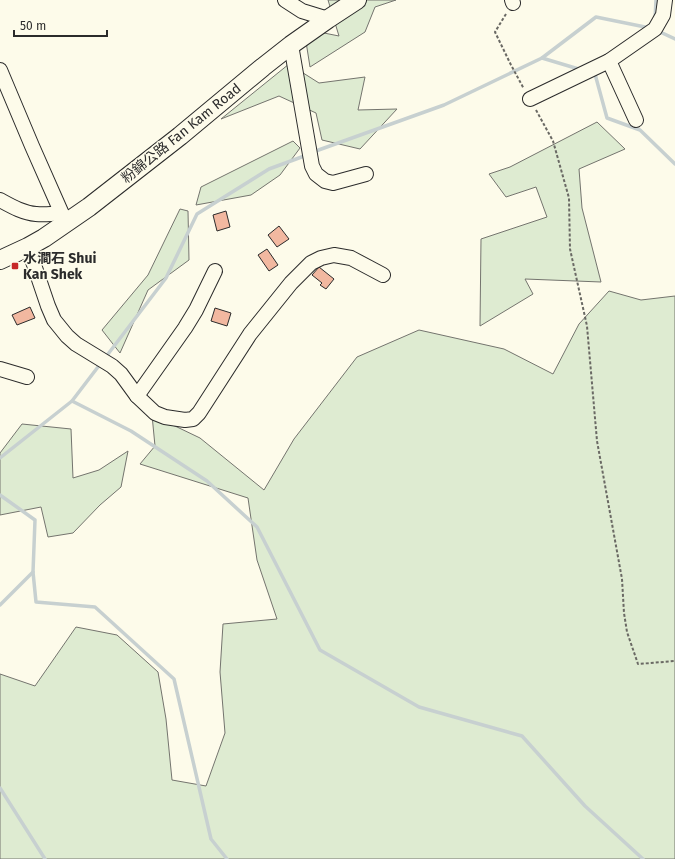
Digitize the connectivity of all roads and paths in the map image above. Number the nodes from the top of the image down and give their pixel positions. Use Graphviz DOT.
graph roads {
  1 [pos="285,0"];
  2 [pos="358,0"];
  3 [pos="665,0"];
  4 [pos="512,1"];
  5 [pos="328,18"];
  6 [pos="291,45"];
  7 [pos="609,61"];
  8 [pos="0,70"];
  9 [pos="517,76"];
  10 [pos="0,96"];
  11 [pos="530,99"];
  12 [pos="15,106"];
  13 [pos="636,120"];
  14 [pos="366,174"];
  15 [pos="0,200"];
  16 [pos="64,218"];
  17 [pos="28,247"];
  18 [pos="0,260"];
  19 [pos="215,271"];
  20 [pos="383,275"];
  21 [pos="0,369"];
  22 [pos="27,377"];
  23 [pos="137,396"];
  24 [pos="675,661"];
  1 -- 5 [label="street"];
  2 -- 5 [label="main road, 粉錦公路 Fan Kam Road"];
  3 -- 7 [label="street"];
  4 -- 9 [label="path"];
  5 -- 6 [label="main road, 粉錦公路 Fan Kam Road"];
  6 -- 14 [label="street"];
  6 -- 16 [label="main road, 粉錦公路 Fan Kam Road"];
  7 -- 11 [label="street"];
  7 -- 13 [label="street"];
  8 -- 12 [label="street"];
  10 -- 12 [label="street"];
  11 -- 24 [label="path"];
  12 -- 16 [label="street"];
  15 -- 16 [label="street"];
  16 -- 17 [label="main road, 粉錦公路 Fan Kam Road"];
  17 -- 18 [label="main road, 粉錦公路 Fan Kam Road"];
  17 -- 23 [label="street"];
  19 -- 23 [label="street"];
  20 -- 23 [label="street"];
  21 -- 22 [label="street"];
}
